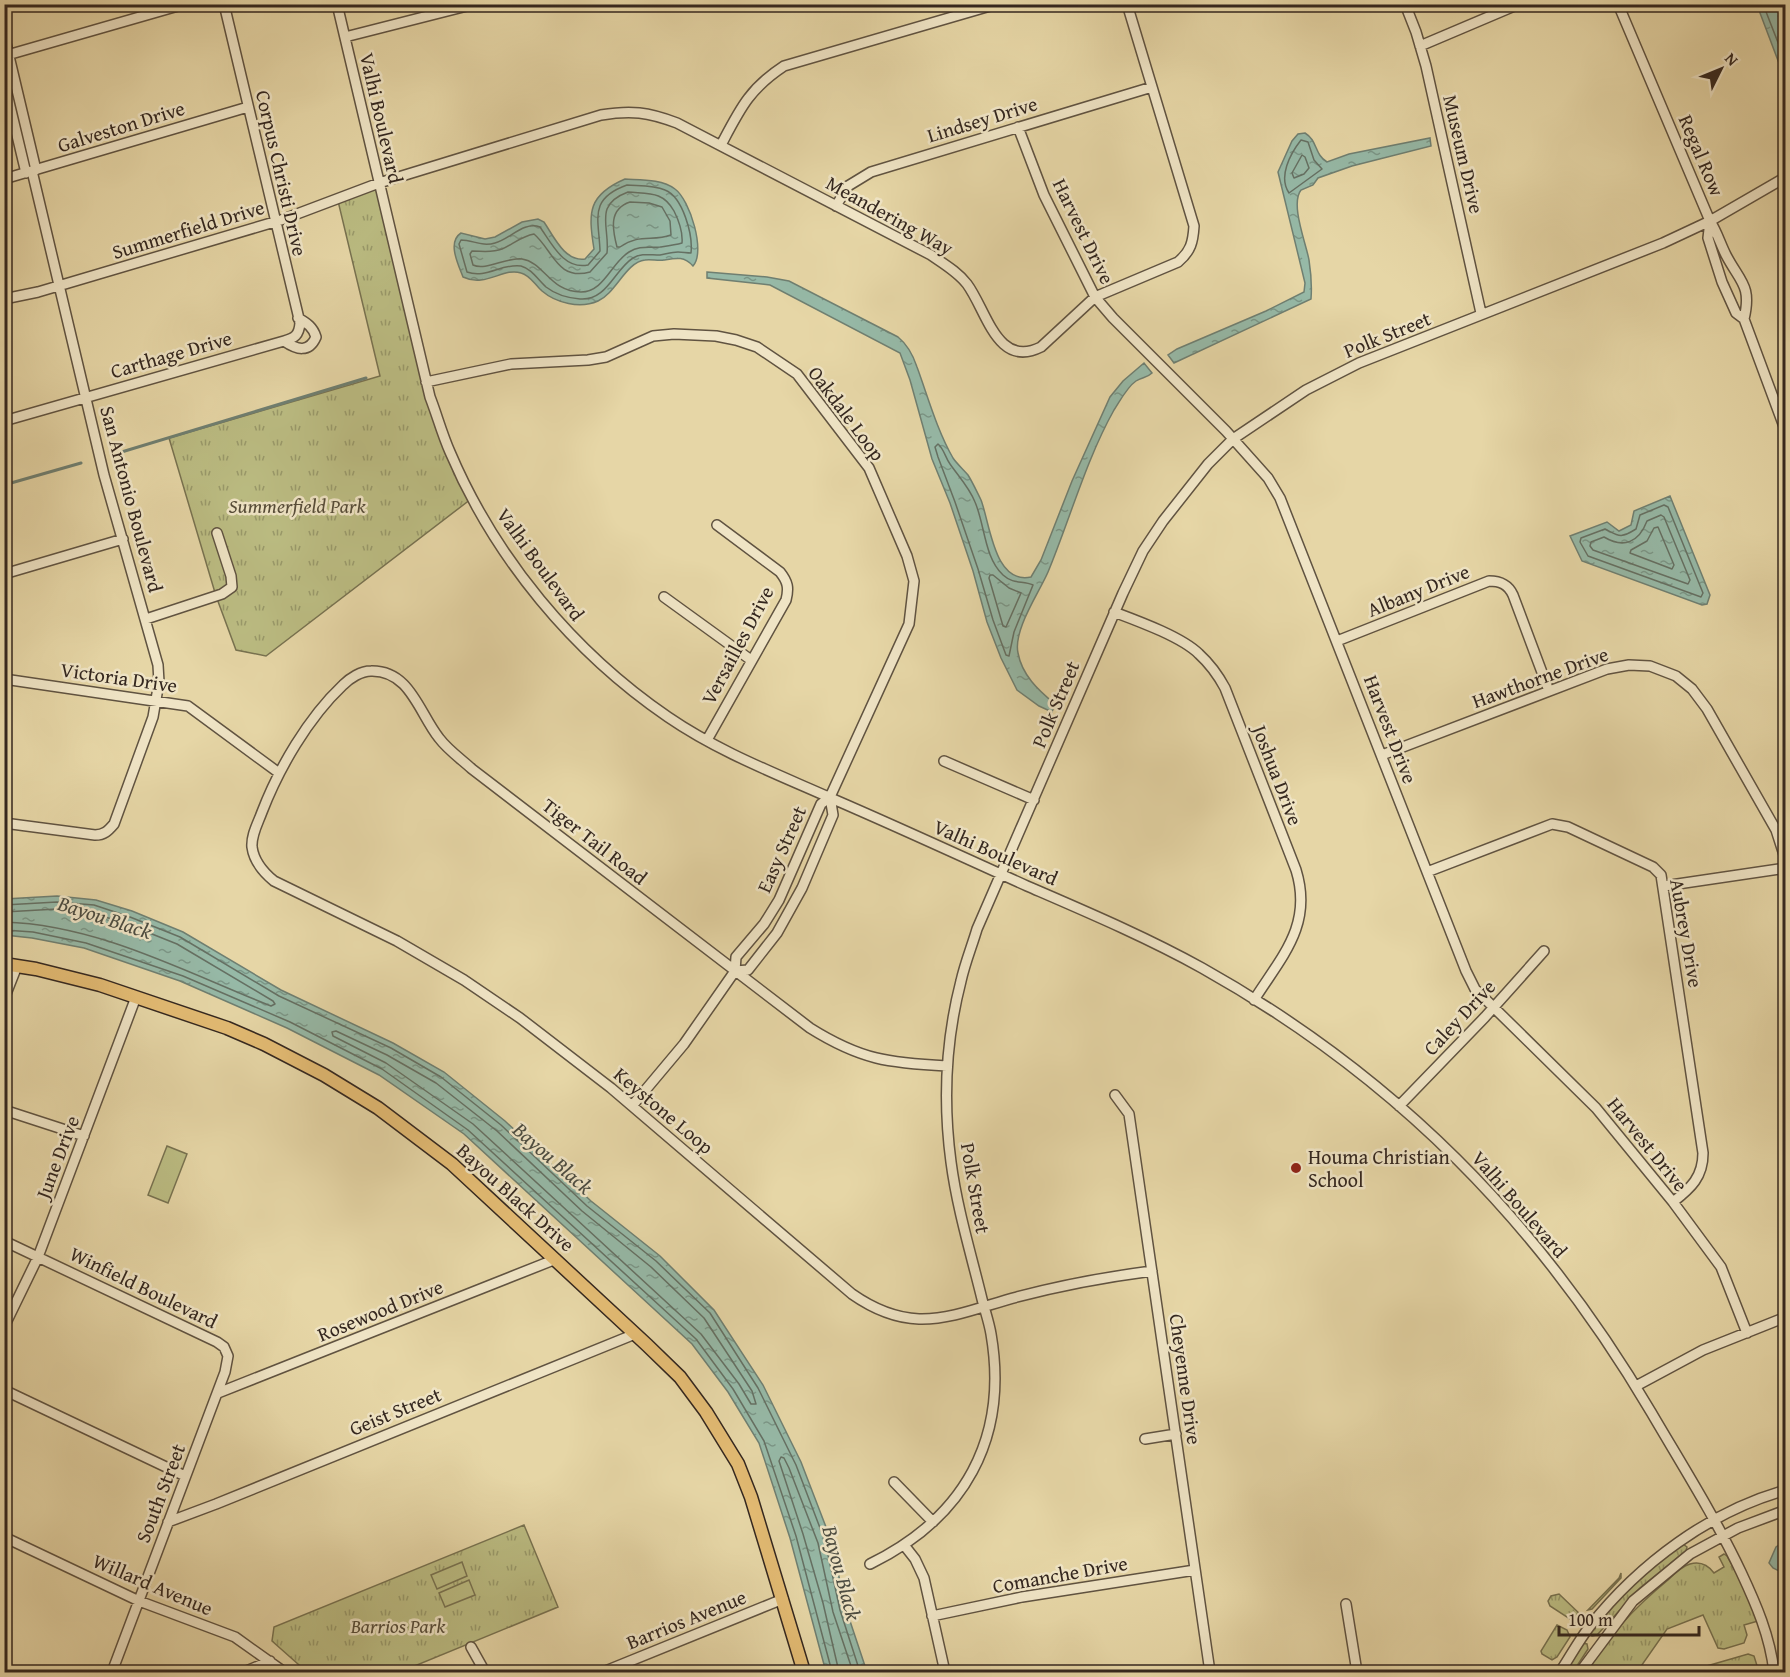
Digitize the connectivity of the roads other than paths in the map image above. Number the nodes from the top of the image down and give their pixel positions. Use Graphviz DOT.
graph roads {
  1 [pos="185,4"];
  2 [pos="224,4"];
  3 [pos="337,4"];
  4 [pos="475,4"];
  5 [pos="997,4"];
  6 [pos="1127,4"];
  7 [pos="1405,4"];
  8 [pos="1519,4"];
  9 [pos="1618,4"];
  10 [pos="4,35"];
  11 [pos="345,37"];
  12 [pos="1420,46"];
  13 [pos="7,56"];
  14 [pos="4,81"];
  15 [pos="1152,87"];
  16 [pos="248,106"];
  17 [pos="1018,127"];
  18 [pos="721,145"];
  19 [pos="31,171"];
  20 [pos="1785,177"];
  21 [pos="4,179"];
  22 [pos="379,183"];
  23 [pos="836,206"];
  24 [pos="1710,221"];
  25 [pos="276,222"];
  26 [pos="1743,283"];
  27 [pos="59,286"];
  28 [pos="1725,290"];
  29 [pos="1095,297"];
  30 [pos="4,298"];
  31 [pos="1481,313"];
  32 [pos="298,318"];
  33 [pos="1744,319"];
  34 [pos="284,341"];
  35 [pos="426,382"];
  36 [pos="85,398"];
  37 [pos="4,421"];
  38 [pos="1785,432"];
  39 [pos="1233,439"];
  40 [pos="717,525"];
  41 [pos="217,533"];
  42 [pos="123,539"];
  43 [pos="4,574"];
  44 [pos="664,597"];
  45 [pos="1114,612"];
  46 [pos="146,619"];
  47 [pos="1338,641"];
  48 [pos="751,660"];
  49 [pos="4,679"];
  50 [pos="1549,691"];
  51 [pos="157,700"];
  52 [pos="706,740"];
  53 [pos="1382,755"];
  54 [pos="944,761"];
  55 [pos="279,773"];
  56 [pos="830,797"];
  57 [pos="1034,800"];
  58 [pos="4,823"];
  59 [pos="1785,861"];
  60 [pos="1785,868"];
  61 [pos="1427,872"];
  62 [pos="1001,874"];
  63 [pos="1664,886"];
  64 [pos="784,890"];
  65 [pos="797,897"];
  66 [pos="1544,951"];
  67 [pos="11,965"];
  68 [pos="735,971"];
  69 [pos="136,997"];
  70 [pos="4,999"];
  71 [pos="1254,1000"];
  72 [pos="1493,1008"];
  73 [pos="947,1066"];
  74 [pos="1115,1095"];
  75 [pos="632,1106"];
  76 [pos="1399,1106"];
  77 [pos="4,1110"];
  78 [pos="84,1136"];
  79 [pos="1673,1202"];
  80 [pos="4,1241"];
  81 [pos="38,1257"];
  82 [pos="555,1259"];
  83 [pos="1152,1271"];
  84 [pos="984,1306"];
  85 [pos="1785,1317"];
  86 [pos="4,1327"];
  87 [pos="1748,1333"];
  88 [pos="635,1334"];
  89 [pos="1636,1386"];
  90 [pos="4,1390"];
  91 [pos="218,1394"];
  92 [pos="1176,1434"];
  93 [pos="1145,1439"];
  94 [pos="185,1476"];
  95 [pos="894,1482"];
  96 [pos="1785,1490"];
  97 [pos="1785,1510"];
  98 [pos="1715,1520"];
  99 [pos="168,1522"];
  100 [pos="933,1522"];
  101 [pos="1724,1536"];
  102 [pos="4,1537"];
  103 [pos="904,1545"];
  104 [pos="870,1564"];
  105 [pos="1195,1570"];
  106 [pos="783,1599"];
  107 [pos="138,1601"];
  108 [pos="1346,1604"];
  109 [pos="933,1616"];
  110 [pos="471,1647"];
  111 [pos="270,1661"];
  112 [pos="112,1672"];
  113 [pos="244,1672"];
  114 [pos="284,1672"];
  115 [pos="485,1672"];
  116 [pos="603,1672"];
  117 [pos="804,1672"];
  118 [pos="945,1672"];
  119 [pos="1210,1672"];
  120 [pos="1357,1672"];
  121 [pos="1560,1672"];
  122 [pos="1580,1672"];
  123 [pos="1774,1672"];
  1 -- 13 [label="street"];
  2 -- 16 [label="street, Corpus Christi Drive"];
  3 -- 11 [label="street, Valhi Boulevard"];
  4 -- 11 [label="street"];
  5 -- 18 [label="street"];
  6 -- 15 [label="street, Meandering Way"];
  7 -- 12 [label="street, Museum Drive"];
  8 -- 12 [label="street"];
  9 -- 24 [label="street, Regal Row"];
  10 -- 13 [label="street, San Antonio Boulevard"];
  11 -- 22 [label="street, Valhi Boulevard"];
  12 -- 31 [label="street, Museum Drive"];
  13 -- 19 [label="street, San Antonio Boulevard"];
  14 -- 19 [label="street, San Antonio Boulevard"];
  15 -- 17 [label="street, Lindsey Drive"];
  15 -- 29 [label="street, Meandering Way"];
  16 -- 19 [label="street, Galveston Drive"];
  16 -- 25 [label="street, Corpus Christi Drive"];
  17 -- 23 [label="street, Lindsey Drive"];
  17 -- 29 [label="street, Harvest Drive"];
  18 -- 22 [label="street, Meandering Way"];
  18 -- 23 [label="street, Meandering Way"];
  19 -- 21 [label="street, Galveston Drive"];
  19 -- 27 [label="street, San Antonio Boulevard"];
  20 -- 24 [label="street, Polk Street"];
  22 -- 25 [label="street, Summerfield Drive"];
  22 -- 35 [label="street, Valhi Boulevard"];
  23 -- 29 [label="street, Meandering Way"];
  24 -- 26 [label="street, Regal Row"];
  24 -- 28 [label="street"];
  24 -- 31 [label="street, Polk Street"];
  25 -- 27 [label="street, Summerfield Drive"];
  25 -- 32 [label="street, Corpus Christi Drive"];
  26 -- 28 [label="street"];
  26 -- 33 [label="street"];
  27 -- 30 [label="street, Summerfield Drive"];
  27 -- 36 [label="street, San Antonio Boulevard"];
  28 -- 33 [label="street"];
  29 -- 39 [label="street, Harvest Drive"];
  31 -- 39 [label="street, Polk Street"];
  32 -- 34 [label="street"];
  32 -- 34 [label="street, Carthage Drive"];
  33 -- 38 [label="street"];
  34 -- 36 [label="street, Carthage Drive"];
  35 -- 52 [label="street, Valhi Boulevard"];
  35 -- 56 [label="street, Oakdale Loop"];
  36 -- 37 [label="street, Carthage Drive"];
  36 -- 42 [label="street, San Antonio Boulevard"];
  39 -- 45 [label="street, Polk Street"];
  39 -- 47 [label="street, Harvest Drive"];
  40 -- 48 [label="street, Versailles Drive"];
  41 -- 46 [label="street"];
  42 -- 43 [label="street"];
  42 -- 46 [label="street, San Antonio Boulevard"];
  44 -- 48 [label="street"];
  45 -- 57 [label="street, Polk Street"];
  45 -- 71 [label="street, Joshua Drive"];
  46 -- 51 [label="street, San Antonio Boulevard"];
  47 -- 50 [label="street, Albany Drive"];
  47 -- 53 [label="street, Harvest Drive"];
  48 -- 52 [label="street, Versailles Drive"];
  49 -- 51 [label="street, Victoria Drive"];
  50 -- 53 [label="street, Hawthorne Drive"];
  50 -- 59 [label="street, Hawthorne Drive"];
  51 -- 55 [label="street, Victoria Drive"];
  51 -- 58 [label="street, San Antonio Boulevard"];
  52 -- 56 [label="street, Valhi Boulevard"];
  53 -- 61 [label="street, Harvest Drive"];
  54 -- 57 [label="street"];
  55 -- 68 [label="street, Tiger Tail Road"];
  55 -- 75 [label="street, Keystone Loop"];
  56 -- 62 [label="street, Valhi Boulevard"];
  56 -- 64 [label="street, Easy Street"];
  56 -- 65 [label="street, Easy Street"];
  57 -- 62 [label="street, Polk Street"];
  60 -- 63 [label="street"];
  61 -- 63 [label="street, Aubrey Drive"];
  61 -- 72 [label="street, Harvest Drive"];
  62 -- 71 [label="street, Valhi Boulevard"];
  62 -- 73 [label="street, Polk Street"];
  63 -- 79 [label="street, Aubrey Drive"];
  64 -- 65 [label="street"];
  64 -- 68 [label="street, Easy Street"];
  65 -- 68 [label="street, Easy Street"];
  66 -- 72 [label="street, Caley Drive"];
  67 -- 69 [label="main road, Bayou Black Drive"];
  67 -- 70 [label="street"];
  68 -- 73 [label="street, Tiger Tail Road"];
  68 -- 75 [label="street, Easy Street"];
  69 -- 78 [label="street, June Drive"];
  69 -- 82 [label="main road, Bayou Black Drive"];
  71 -- 76 [label="street, Valhi Boulevard"];
  72 -- 76 [label="street, Caley Drive"];
  72 -- 79 [label="street, Harvest Drive"];
  73 -- 84 [label="street, Polk Street"];
  74 -- 83 [label="street, Cheyenne Drive"];
  75 -- 84 [label="street, Keystone Loop"];
  76 -- 89 [label="street, Valhi Boulevard"];
  77 -- 78 [label="street"];
  78 -- 81 [label="street, June Drive"];
  79 -- 87 [label="street, Harvest Drive"];
  80 -- 81 [label="street, Winfield Boulevard"];
  81 -- 86 [label="street, June Drive"];
  81 -- 91 [label="street, Winfield Boulevard"];
  82 -- 88 [label="main road, Bayou Black Drive"];
  82 -- 91 [label="street, Rosewood Drive"];
  83 -- 84 [label="street, Keystone Loop"];
  83 -- 92 [label="street, Cheyenne Drive"];
  84 -- 100 [label="street, Polk Street"];
  85 -- 87 [label="street"];
  87 -- 89 [label="street"];
  88 -- 99 [label="street, Geist Street"];
  88 -- 106 [label="main road, Bayou Black Drive"];
  89 -- 98 [label="street, Valhi Boulevard"];
  90 -- 94 [label="street"];
  91 -- 94 [label="street, South Street"];
  92 -- 93 [label="street"];
  92 -- 105 [label="street, Cheyenne Drive"];
  94 -- 99 [label="street, South Street"];
  95 -- 100 [label="street"];
  96 -- 98 [label="street"];
  97 -- 101 [label="street"];
  98 -- 101 [label="street, Valhi Boulevard"];
  98 -- 121 [label="street"];
  99 -- 107 [label="street, South Street"];
  100 -- 103 [label="street, Polk Street"];
  101 -- 122 [label="street"];
  101 -- 123 [label="street, Valhi Boulevard"];
  102 -- 107 [label="street, Willard Avenue"];
  103 -- 104 [label="street, Polk Street"];
  103 -- 109 [label="street"];
  105 -- 109 [label="street, Comanche Drive"];
  105 -- 119 [label="street, Cheyenne Drive"];
  106 -- 116 [label="street, Barrios Avenue"];
  106 -- 117 [label="main road, Bayou Black Drive"];
  107 -- 111 [label="street, Willard Avenue"];
  107 -- 112 [label="street, South Street"];
  108 -- 120 [label="street"];
  109 -- 118 [label="street"];
  110 -- 115 [label="street"];
  111 -- 113 [label="street"];
  111 -- 114 [label="street, Willard Avenue"];
}
